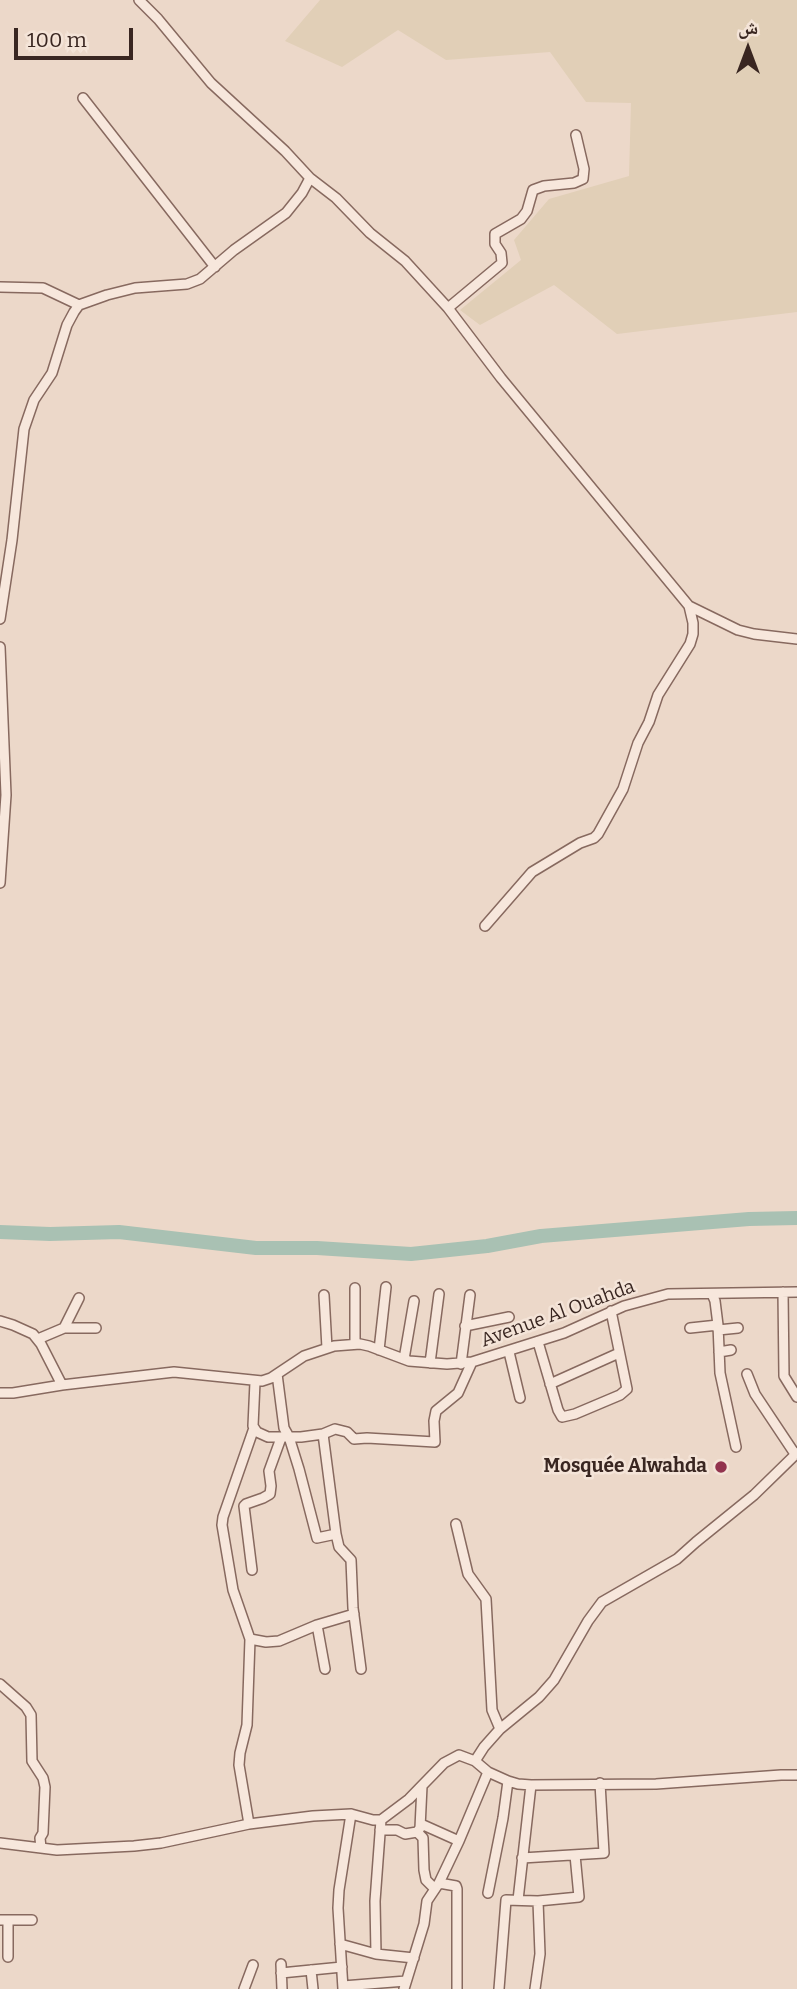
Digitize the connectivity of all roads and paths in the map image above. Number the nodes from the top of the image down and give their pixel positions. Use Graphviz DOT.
graph roads {
  1 [pos="139,0"];
  2 [pos="83,98"];
  3 [pos="576,135"];
  4 [pos="310,178"];
  5 [pos="215,267"];
  6 [pos="0,287"];
  7 [pos="79,305"];
  8 [pos="448,308"];
  9 [pos="689,606"];
  10 [pos="0,619"];
  11 [pos="797,639"];
  12 [pos="0,647"];
  13 [pos="0,883"];
  14 [pos="485,926"];
  15 [pos="386,1287"];
  16 [pos="355,1288"];
  17 [pos="783,1292"];
  18 [pos="797,1292"];
  19 [pos="439,1294"];
  20 [pos="712,1294"];
  21 [pos="470,1295"];
  22 [pos="324,1296"];
  23 [pos="79,1298"];
  24 [pos="414,1301"];
  25 [pos="611,1311"];
  26 [pos="509,1317"];
  27 [pos="0,1321"];
  28 [pos="465,1326"];
  29 [pos="718,1327"];
  30 [pos="64,1328"];
  31 [pos="96,1328"];
  32 [pos="690,1328"];
  33 [pos="738,1328"];
  34 [pos="38,1339"];
  35 [pos="538,1342"];
  36 [pos="355,1344"];
  37 [pos="327,1348"];
  38 [pos="379,1350"];
  39 [pos="731,1350"];
  40 [pos="509,1352"];
  41 [pos="719,1352"];
  42 [pos="619,1353"];
  43 [pos="404,1359"];
  44 [pos="472,1362"];
  45 [pos="430,1363"];
  46 [pos="461,1364"];
  47 [pos="277,1374"];
  48 [pos="747,1374"];
  49 [pos="255,1382"];
  50 [pos="550,1384"];
  51 [pos="62,1385"];
  52 [pos="0,1393"];
  53 [pos="797,1397"];
  54 [pos="520,1398"];
  55 [pos="254,1428"];
  56 [pos="323,1434"];
  57 [pos="285,1437"];
  58 [pos="736,1447"];
  59 [pos="796,1453"];
  60 [pos="456,1524"];
  61 [pos="336,1534"];
  62 [pos="253,1570"];
  63 [pos="354,1614"];
  64 [pos="317,1625"];
  65 [pos="250,1639"];
  66 [pos="325,1669"];
  67 [pos="361,1669"];
  68 [pos="0,1684"];
  69 [pos="500,1729"];
  70 [pos="475,1761"];
  71 [pos="488,1772"];
  72 [pos="797,1775"];
  73 [pos="508,1781"];
  74 [pos="600,1783"];
  75 [pos="531,1785"];
  76 [pos="422,1786"];
  77 [pos="351,1814"];
  78 [pos="249,1824"];
  79 [pos="380,1825"];
  80 [pos="419,1828"];
  81 [pos="459,1841"];
  82 [pos="0,1843"];
  83 [pos="41,1848"];
  84 [pos="575,1855"];
  85 [pos="522,1858"];
  86 [pos="437,1886"];
  87 [pos="488,1893"];
  88 [pos="517,1900"];
  89 [pos="538,1901"];
  90 [pos="4,1920"];
  91 [pos="32,1920"];
  92 [pos="340,1944"];
  93 [pos="376,1954"];
  94 [pos="8,1957"];
  95 [pos="414,1958"];
  96 [pos="253,1965"];
  97 [pos="342,1967"];
  98 [pos="311,1970"];
  99 [pos="405,1985"];
  100 [pos="343,1988"];
  101 [pos="244,1989"];
  102 [pos="282,1989"];
  103 [pos="313,1989"];
  104 [pos="457,1989"];
  105 [pos="499,1989"];
  106 [pos="535,1989"];
  1 -- 4 [label="street"];
  2 -- 5 [label="street"];
  3 -- 8 [label="street"];
  4 -- 5 [label="street"];
  4 -- 8 [label="street"];
  5 -- 7 [label="street"];
  6 -- 7 [label="street"];
  7 -- 10 [label="street"];
  8 -- 9 [label="street"];
  9 -- 11 [label="street"];
  9 -- 14 [label="street"];
  12 -- 13 [label="street"];
  15 -- 38 [label="street"];
  16 -- 36 [label="street"];
  17 -- 18 [label="street, Avenue Al Ouahda"];
  17 -- 20 [label="street, Avenue Al Ouahda"];
  17 -- 53 [label="street"];
  19 -- 45 [label="street"];
  20 -- 25 [label="street, Avenue Al Ouahda"];
  20 -- 29 [label="street"];
  21 -- 28 [label="street"];
  22 -- 37 [label="street"];
  23 -- 30 [label="street"];
  24 -- 43 [label="street"];
  25 -- 35 [label="street, Avenue Al Ouahda"];
  25 -- 42 [label="street"];
  26 -- 28 [label="street"];
  27 -- 34 [label="street"];
  28 -- 46 [label="street"];
  29 -- 32 [label="street"];
  29 -- 33 [label="street"];
  29 -- 41 [label="street"];
  30 -- 31 [label="street"];
  30 -- 34 [label="street"];
  34 -- 51 [label="street"];
  35 -- 40 [label="street, Avenue Al Ouahda"];
  35 -- 50 [label="street"];
  36 -- 37 [label="street, Avenue Al Ouahda"];
  36 -- 38 [label="street, Avenue Al Ouahda"];
  37 -- 47 [label="street, Avenue Al Ouahda"];
  38 -- 43 [label="street, Avenue Al Ouahda"];
  39 -- 41 [label="street"];
  40 -- 44 [label="street, Avenue Al Ouahda"];
  40 -- 54 [label="street"];
  41 -- 58 [label="street"];
  42 -- 50 [label="street"];
  42 -- 50 [label="street"];
  43 -- 45 [label="street, Avenue Al Ouahda"];
  44 -- 46 [label="street, Avenue Al Ouahda"];
  44 -- 56 [label="street"];
  45 -- 46 [label="street, Avenue Al Ouahda"];
  47 -- 49 [label="street, Avenue Al Ouahda"];
  47 -- 57 [label="street"];
  48 -- 59 [label="street"];
  49 -- 51 [label="street, Avenue Al Ouahda"];
  49 -- 55 [label="street"];
  51 -- 52 [label="street, Avenue Al Ouahda"];
  55 -- 57 [label="street"];
  55 -- 65 [label="street"];
  56 -- 57 [label="street"];
  56 -- 61 [label="street"];
  57 -- 61 [label="street"];
  57 -- 62 [label="street"];
  59 -- 69 [label="street"];
  60 -- 69 [label="street"];
  61 -- 63 [label="street"];
  63 -- 64 [label="street"];
  63 -- 67 [label="street"];
  64 -- 65 [label="street"];
  64 -- 66 [label="street"];
  65 -- 78 [label="street"];
  68 -- 83 [label="street"];
  69 -- 70 [label="street"];
  70 -- 71 [label="street"];
  70 -- 76 [label="street"];
  71 -- 73 [label="street"];
  71 -- 81 [label="street"];
  72 -- 74 [label="street"];
  73 -- 75 [label="street"];
  73 -- 87 [label="street"];
  74 -- 75 [label="street"];
  74 -- 84 [label="street"];
  75 -- 85 [label="street"];
  76 -- 79 [label="street"];
  76 -- 80 [label="street"];
  77 -- 78 [label="street"];
  77 -- 79 [label="street"];
  77 -- 92 [label="street"];
  78 -- 83 [label="street"];
  79 -- 80 [label="street"];
  79 -- 93 [label="street"];
  80 -- 81 [label="street"];
  80 -- 86 [label="street"];
  81 -- 86 [label="street"];
  82 -- 83 [label="street"];
  84 -- 85 [label="street"];
  84 -- 89 [label="street"];
  85 -- 88 [label="street"];
  86 -- 95 [label="street"];
  86 -- 104 [label="street"];
  88 -- 89 [label="street"];
  88 -- 105 [label="street"];
  89 -- 106 [label="street"];
  90 -- 91 [label="street"];
  90 -- 94 [label="street"];
  92 -- 93 [label="street"];
  92 -- 97 [label="street"];
  93 -- 95 [label="street"];
  95 -- 99 [label="street"];
  96 -- 101 [label="street"];
  97 -- 98 [label="street"];
  97 -- 100 [label="street"];
  98 -- 102 [label="street"];
  98 -- 103 [label="street"];
  99 -- 100 [label="street"];
}
